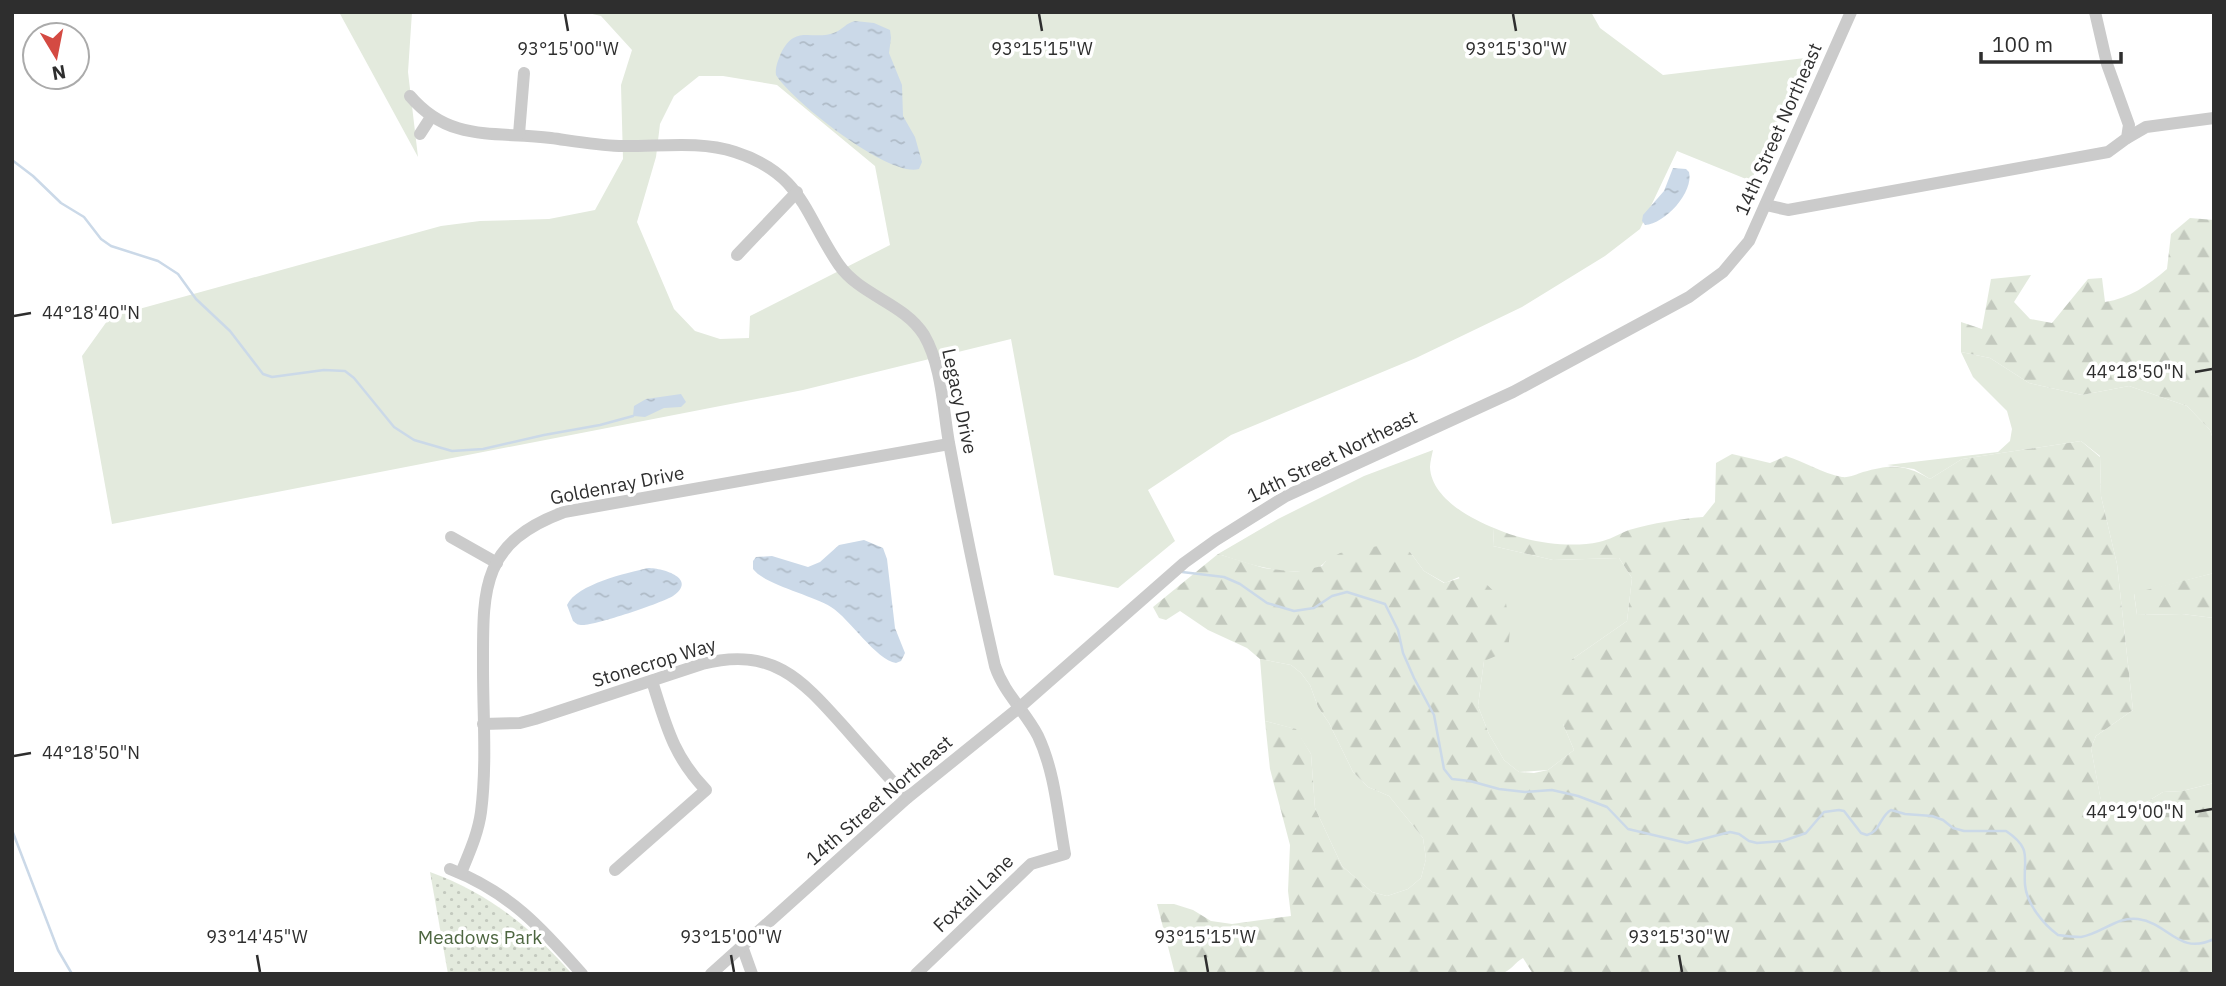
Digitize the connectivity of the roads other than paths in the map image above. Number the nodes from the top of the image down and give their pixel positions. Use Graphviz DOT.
graph roads {
  1 [pos="1851,12"];
  2 [pos="2095,12"];
  3 [pos="524,73"];
  4 [pos="410,96"];
  5 [pos="431,117"];
  6 [pos="2214,118"];
  7 [pos="420,134"];
  8 [pos="519,134"];
  9 [pos="2127,138"];
  10 [pos="797,192"];
  11 [pos="1766,205"];
  12 [pos="737,255"];
  13 [pos="949,444"];
  14 [pos="451,537"];
  15 [pos="497,563"];
  16 [pos="652,681"];
  17 [pos="1020,707"];
  18 [pos="483,724"];
  19 [pos="907,798"];
  20 [pos="1065,854"];
  21 [pos="615,870"];
  22 [pos="742,946"];
  23 [pos="582,974"];
  24 [pos="711,974"];
  25 [pos="752,974"];
  26 [pos="916,974"];
  1 -- 11 [label="street, 14th Street Northeast"];
  2 -- 9 [label="street"];
  3 -- 8 [label="street"];
  4 -- 5 [label="street, Legacy Drive"];
  5 -- 7 [label="street"];
  5 -- 8 [label="street, Legacy Drive"];
  6 -- 9 [label="street"];
  8 -- 10 [label="street, Legacy Drive"];
  9 -- 11 [label="street"];
  10 -- 12 [label="street"];
  10 -- 13 [label="street, Legacy Drive"];
  11 -- 17 [label="street, 14th Street Northeast"];
  13 -- 15 [label="street, Goldenray Drive"];
  13 -- 17 [label="street, Legacy Drive"];
  14 -- 15 [label="street"];
  15 -- 18 [label="street, Goldenray Drive"];
  16 -- 18 [label="street, Stonecrop Way"];
  16 -- 19 [label="street, Stonecrop Way"];
  16 -- 21 [label="street"];
  17 -- 19 [label="street, 14th Street Northeast"];
  17 -- 20 [label="street, Legacy Drive"];
  18 -- 23 [label="street, Goldenray Drive"];
  19 -- 22 [label="street, 14th Street Northeast"];
  20 -- 26 [label="street, Foxtail Lane"];
  22 -- 24 [label="street, 14th Street Northeast"];
  22 -- 25 [label="street"];
}
